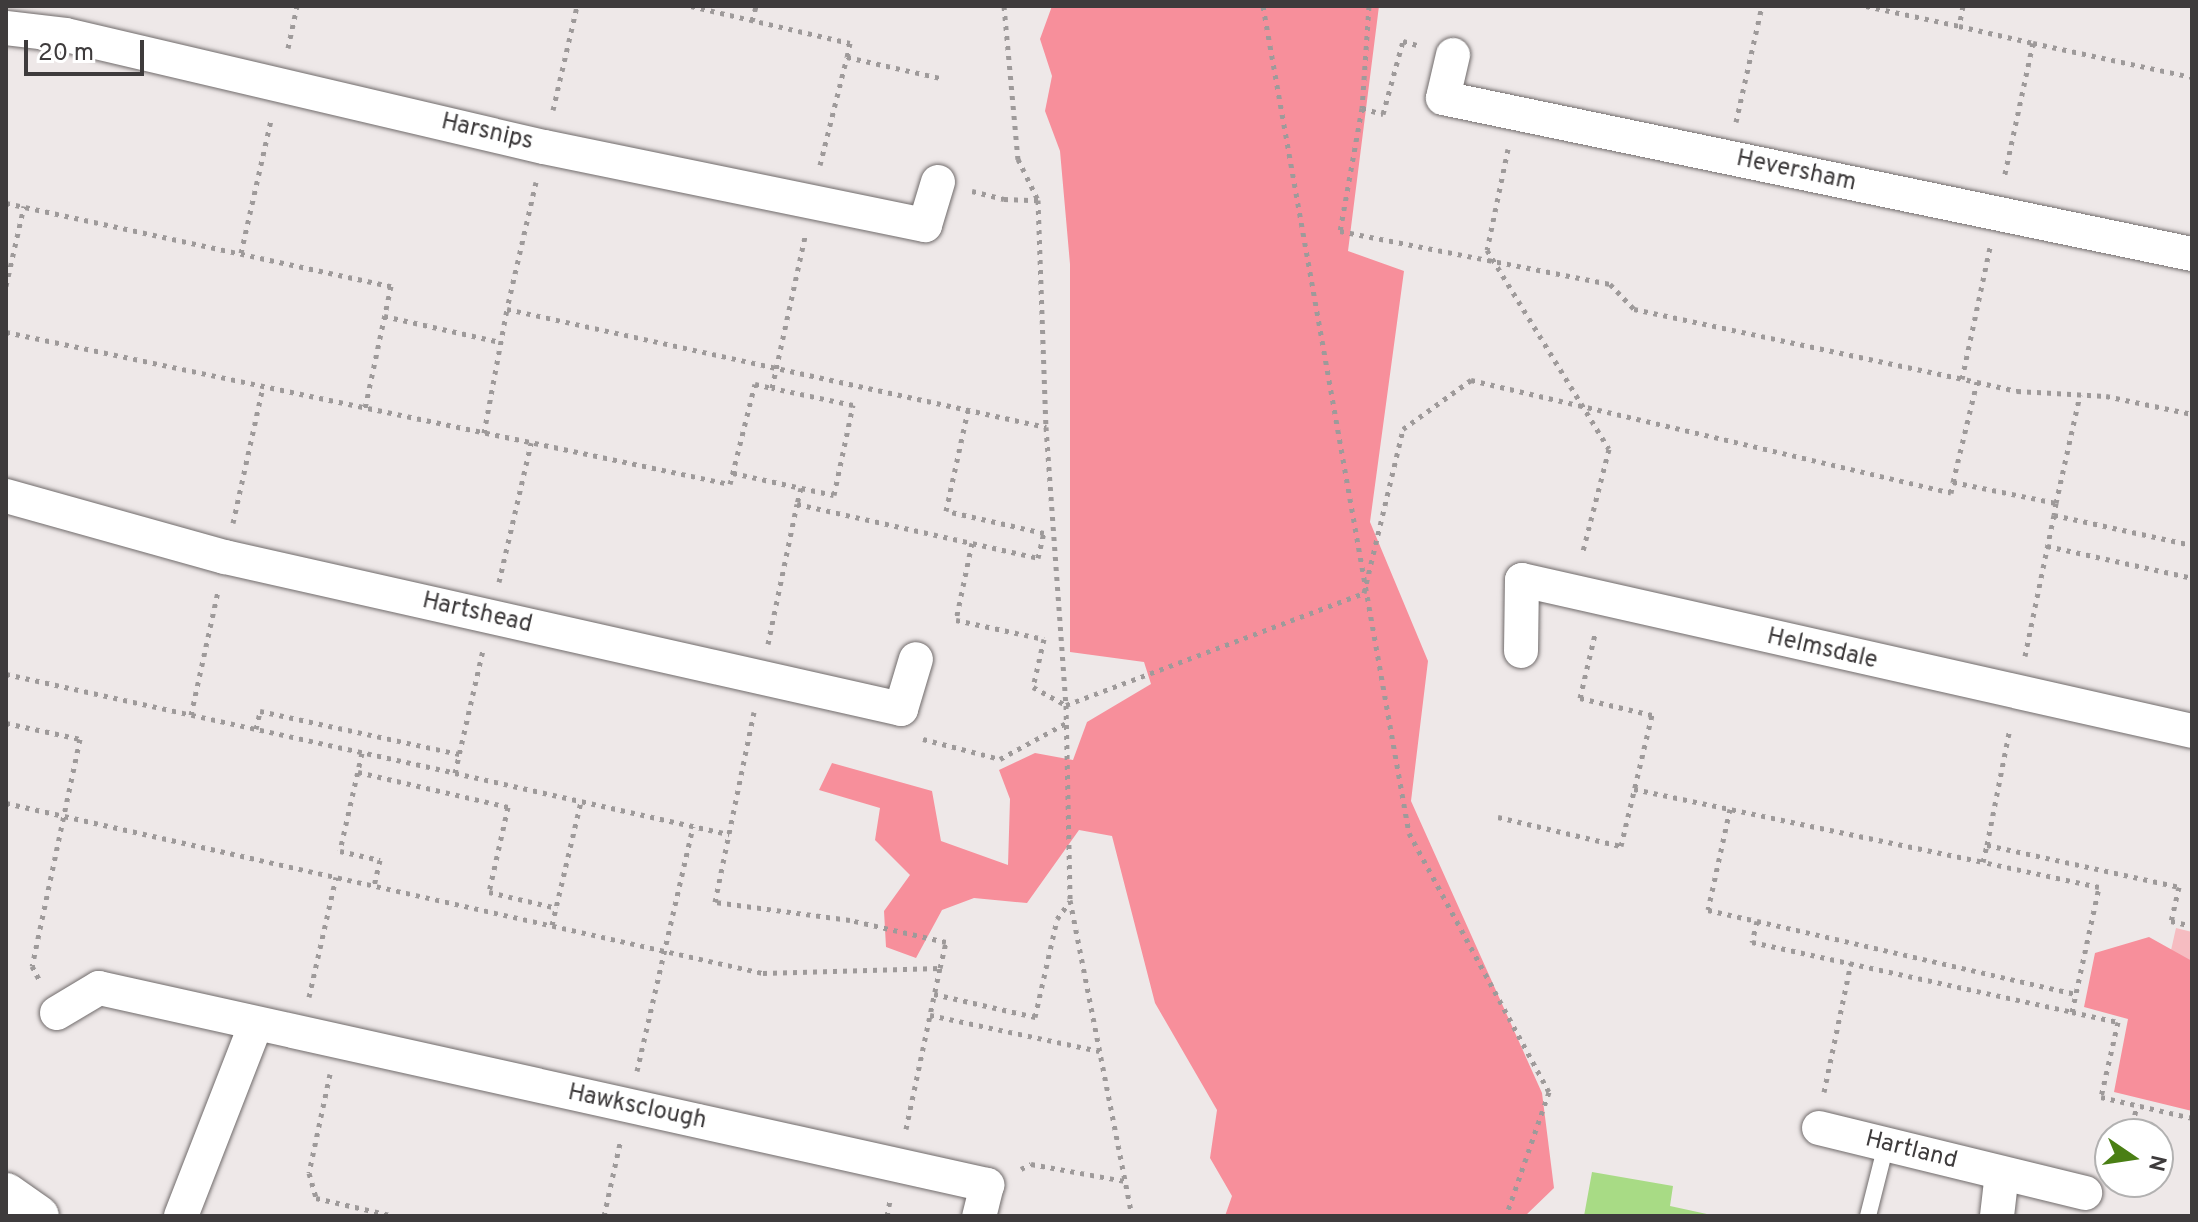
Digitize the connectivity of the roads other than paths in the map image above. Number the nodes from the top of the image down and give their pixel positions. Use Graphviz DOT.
graph roads {
  1 [pos="6,28"];
  2 [pos="1453,55"];
  3 [pos="938,182"];
  4 [pos="2192,254"];
  5 [pos="6,496"];
  6 [pos="1521,651"];
  7 [pos="916,659"];
  8 [pos="2192,731"];
  9 [pos="57,1013"];
  10 [pos="256,1024"];
  11 [pos="1819,1128"];
  12 [pos="1886,1145"];
  13 [pos="2002,1173"];
  14 [pos="2085,1193"];
  15 [pos="6,1194"];
  16 [pos="983,1201"];
  17 [pos="38,1216"];
  18 [pos="181,1216"];
  19 [pos="1868,1216"];
  20 [pos="1997,1216"];
  1 -- 3 [label="street, Harsnips"];
  2 -- 4 [label="street, Heversham"];
  5 -- 7 [label="street, Hartshead"];
  6 -- 8 [label="street, Helmsdale"];
  9 -- 10 [label="street, Hawksclough"];
  10 -- 16 [label="street, Hawksclough"];
  10 -- 18 [label="street"];
  11 -- 12 [label="street, Hartland"];
  12 -- 13 [label="street, Hartland"];
  12 -- 19 [label="lane"];
  13 -- 14 [label="street, Hartland"];
  13 -- 20 [label="street"];
  15 -- 17 [label="street"];
}
